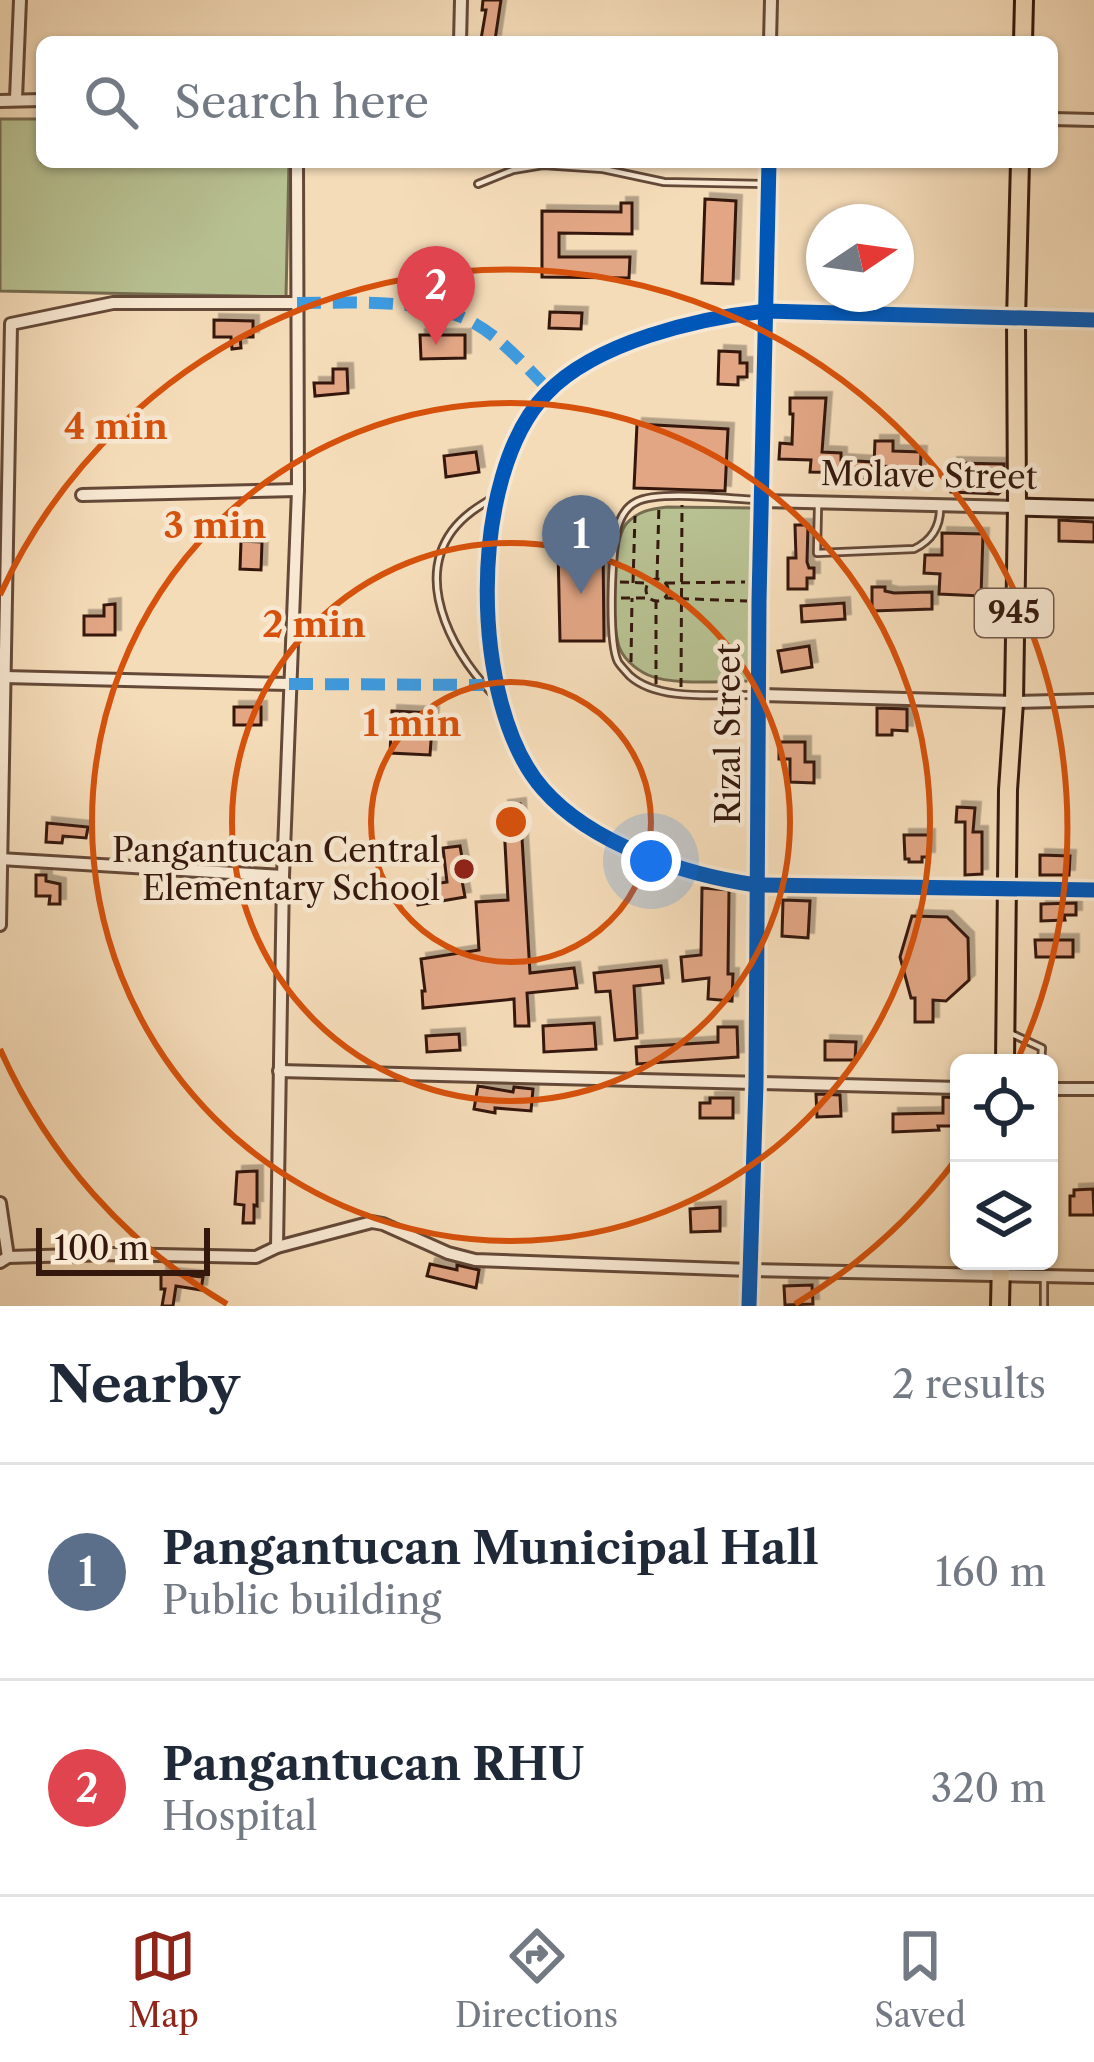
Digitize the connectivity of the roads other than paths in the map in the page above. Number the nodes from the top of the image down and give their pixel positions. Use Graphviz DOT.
graph roads {
  1 [pos="20,0"];
  2 [pos="461,0"];
  3 [pos="771,0"];
  4 [pos="1024,0"];
  5 [pos="460,36"];
  6 [pos="770,36"];
  7 [pos="1023,36"];
  8 [pos="16,99"];
  9 [pos="0,100"];
  10 [pos="36,100"];
  11 [pos="1058,119"];
  12 [pos="1094,120"];
  13 [pos="298,168"];
  14 [pos="525,168"];
  15 [pos="588,168"];
  16 [pos="769,168"];
  17 [pos="1021,168"];
  18 [pos="478,184"];
  19 [pos="768,184"];
  20 [pos="297,303"];
  21 [pos="766,311"];
  22 [pos="1016,320"];
  23 [pos="1094,320"];
  24 [pos="6,346"];
  25 [pos="5,470"];
  26 [pos="298,490"];
  27 [pos="82,495"];
  28 [pos="496,496"];
  29 [pos="763,501"];
  30 [pos="818,502"];
  31 [pos="940,506"];
  32 [pos="1017,507"];
  33 [pos="1094,509"];
  34 [pos="4,677"];
  35 [pos="289,684"];
  36 [pos="758,695"];
  37 [pos="1094,700"];
  38 [pos="1014,702"];
  39 [pos="502,703"];
  40 [pos="2,745"];
  41 [pos="1,859"];
  42 [pos="283,876"];
  43 [pos="757,885"];
  44 [pos="1006,889"];
  45 [pos="1094,890"];
  46 [pos="0,925"];
  47 [pos="1005,1031"];
  48 [pos="1005,1054"];
  49 [pos="1042,1054"];
  50 [pos="279,1071"];
  51 [pos="756,1084"];
  52 [pos="950,1088"];
  53 [pos="1058,1089"];
  54 [pos="1094,1089"];
  55 [pos="0,1203"];
  56 [pos="277,1246"];
  57 [pos="4,1259"];
  58 [pos="950,1268"];
  59 [pos="750,1270"];
  60 [pos="1001,1270"];
  61 [pos="1012,1270"];
  62 [pos="1044,1276"];
  63 [pos="1094,1277"];
  64 [pos="748,1306"];
  65 [pos="1000,1306"];
  66 [pos="1044,1306"];
  1 -- 8 [label="street"];
  2 -- 5 [label="street"];
  3 -- 6 [label="street"];
  4 -- 7 [label="main road"];
  8 -- 9 [label="street"];
  8 -- 10 [label="street"];
  11 -- 12 [label="street"];
  13 -- 20 [label="street"];
  14 -- 18 [label="lane"];
  15 -- 19 [label="lane"];
  16 -- 19 [label="street, Rizal Street"];
  17 -- 22 [label="main road, 945"];
  19 -- 21 [label="street, Rizal Street"];
  20 -- 24 [label="street"];
  20 -- 26 [label="street"];
  21 -- 22 [label="street"];
  21 -- 28 [label="street"];
  21 -- 29 [label="street, Rizal Street"];
  22 -- 23 [label="street"];
  22 -- 32 [label="main road, 945"];
  24 -- 25 [label="street"];
  25 -- 34 [label="street"];
  26 -- 27 [label="street"];
  26 -- 35 [label="street"];
  28 -- 39 [label="street"];
  28 -- 39 [label="lane"];
  29 -- 30 [label="street, Molave Street"];
  29 -- 36 [label="street, Rizal Street"];
  29 -- 36 [label="lane"];
  30 -- 31 [label="street, Molave Street"];
  30 -- 31 [label="lane"];
  31 -- 32 [label="street, Molave Street"];
  32 -- 33 [label="street, Molave Street"];
  32 -- 38 [label="main road, 945"];
  34 -- 35 [label="street"];
  34 -- 40 [label="street"];
  35 -- 42 [label="street"];
  36 -- 38 [label="street"];
  36 -- 43 [label="street, Rizal Street"];
  37 -- 38 [label="street"];
  38 -- 44 [label="main road, 945"];
  39 -- 43 [label="street"];
  40 -- 41 [label="street"];
  41 -- 42 [label="street"];
  41 -- 46 [label="street"];
  42 -- 50 [label="street"];
  43 -- 44 [label="street"];
  43 -- 51 [label="street, Rizal Street"];
  44 -- 45 [label="street"];
  44 -- 47 [label="main road, 945"];
  47 -- 48 [label="main road, 945"];
  47 -- 49 [label="lane"];
  50 -- 51 [label="street"];
  50 -- 56 [label="street"];
  51 -- 52 [label="street"];
  51 -- 59 [label="street, Rizal Street"];
  53 -- 54 [label="street"];
  55 -- 57 [label="street"];
  56 -- 57 [label="street"];
  56 -- 59 [label="street"];
  58 -- 59 [label="street"];
  59 -- 64 [label="street, Rizal Street"];
  60 -- 65 [label="main road"];
  61 -- 62 [label="street"];
  62 -- 63 [label="street"];
  62 -- 66 [label="lane"];
}
